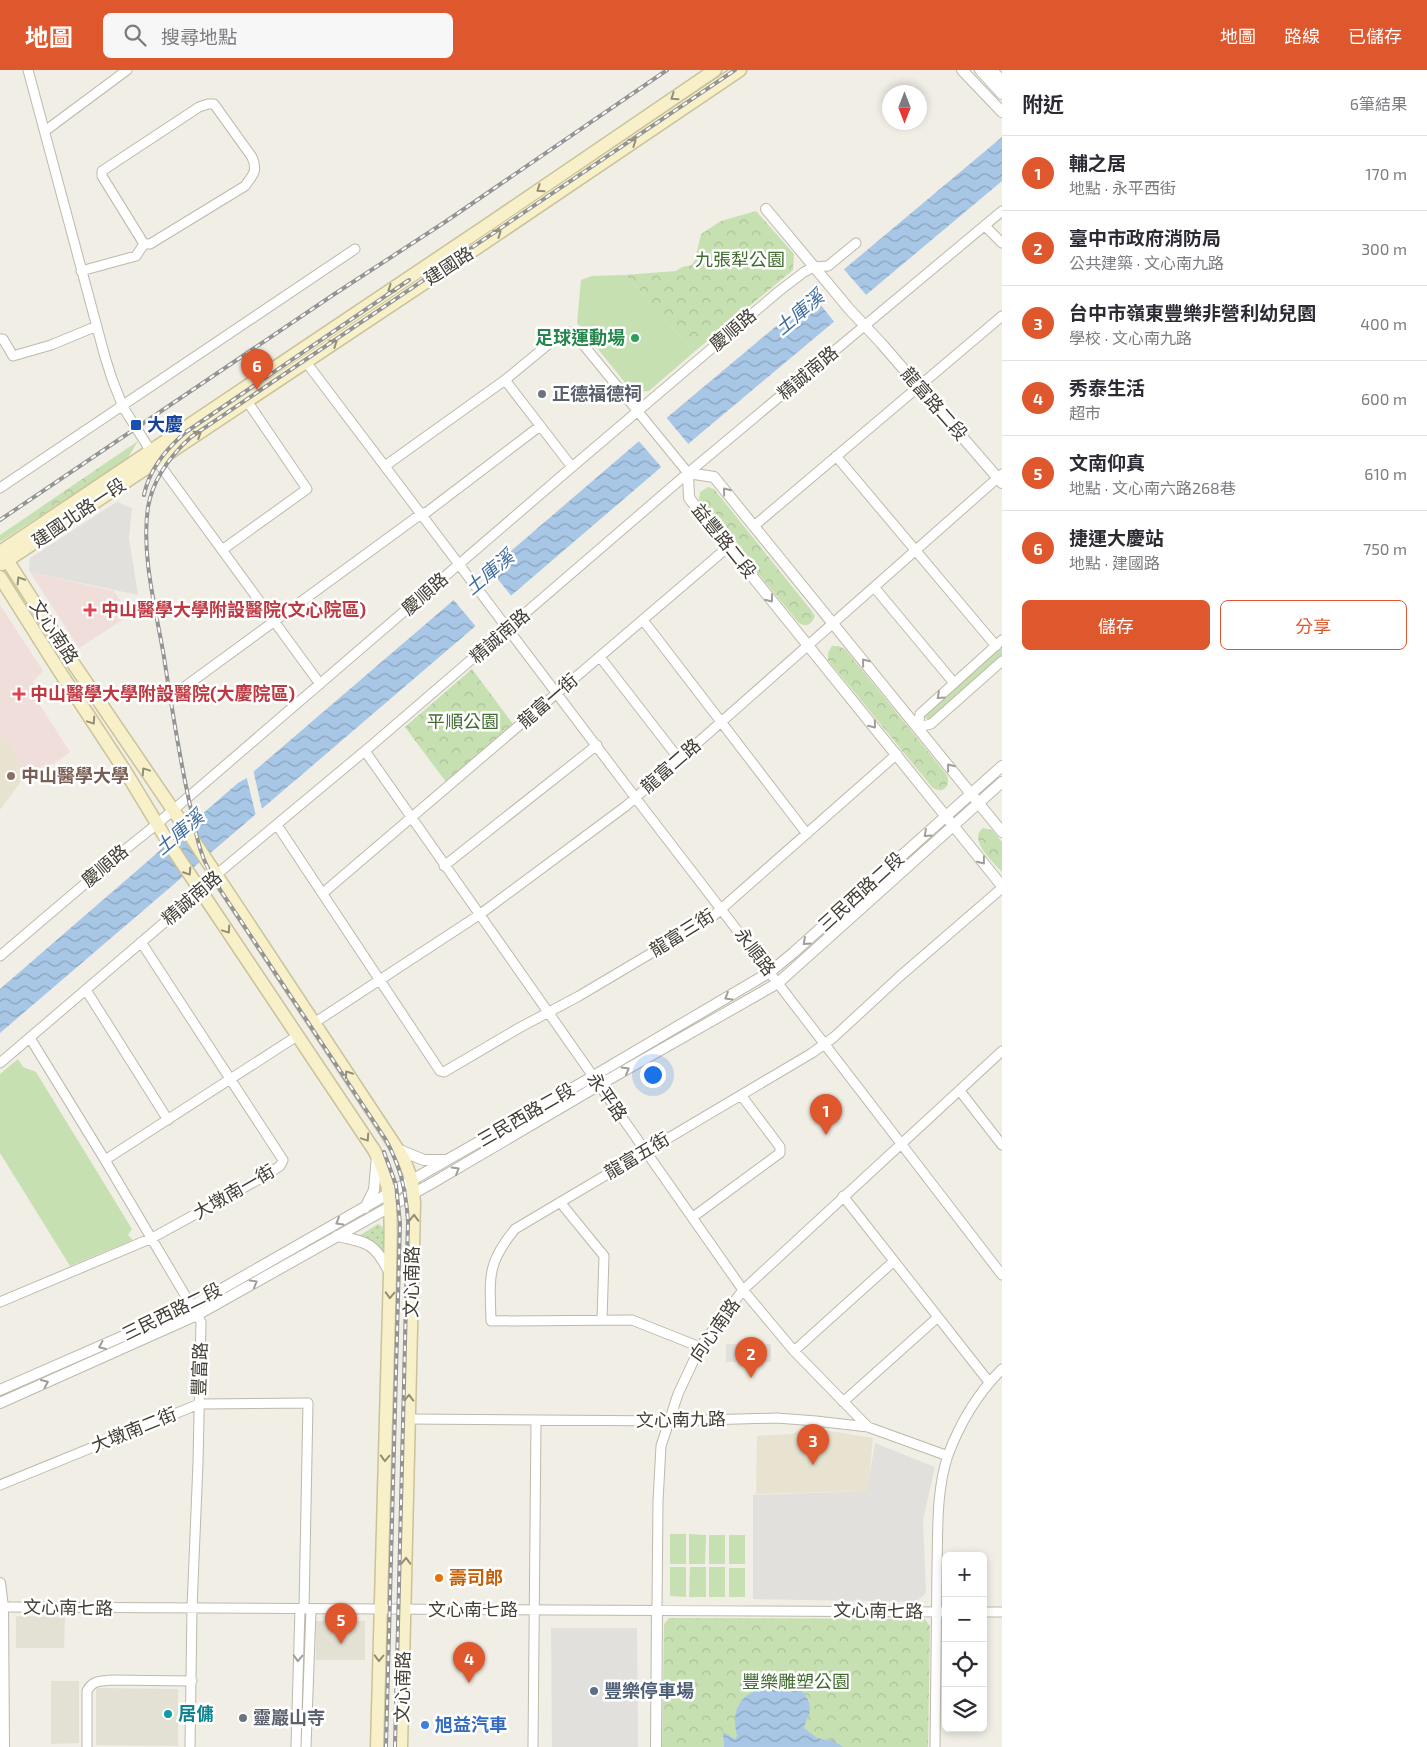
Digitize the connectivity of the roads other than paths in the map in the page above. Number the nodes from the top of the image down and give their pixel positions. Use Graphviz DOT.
graph roads {
  1 [pos="28,70"];
  2 [pos="127,70"];
  3 [pos="715,70"];
  4 [pos="740,70"];
  5 [pos="962,70"];
  6 [pos="968,70"];
  7 [pos="980,70"];
  8 [pos="992,70"];
  9 [pos="1002,81"];
  10 [pos="1002,94"];
  11 [pos="1002,107"];
  12 [pos="1002,112"];
  13 [pos="45,131"];
  14 [pos="766,209"];
  15 [pos="1002,211"];
  16 [pos="985,226"];
  17 [pos="856,243"];
  18 [pos="1002,243"];
  19 [pos="144,244"];
  20 [pos="355,249"];
  21 [pos="81,271"];
  22 [pos="818,271"];
  23 [pos="1002,316"];
  24 [pos="97,326"];
  25 [pos="865,326"];
  26 [pos="0,339"];
  27 [pos="306,362"];
  28 [pos="506,380"];
  29 [pos="919,386"];
  30 [pos="247,402"];
  31 [pos="123,407"];
  32 [pos="638,410"];
  33 [pos="540,426"];
  34 [pos="154,456"];
  35 [pos="836,456"];
  36 [pos="385,466"];
  37 [pos="572,467"];
  38 [pos="688,473"];
  39 [pos="1001,478"];
  40 [pos="0,488"];
  41 [pos="421,514"];
  42 [pos="754,526"];
  43 [pos="728,547"];
  44 [pos="222,550"];
  45 [pos="916,550"];
  46 [pos="2,558"];
  47 [pos="459,564"];
  48 [pos="0,577"];
  49 [pos="874,587"];
  50 [pos="643,620"];
  51 [pos="275,622"];
  52 [pos="834,624"];
  53 [pos="508,628"];
  54 [pos="999,643"];
  55 [pos="809,646"];
  56 [pos="600,656"];
  57 [pos="1002,661"];
  58 [pos="954,683"];
  59 [pos="320,684"];
  60 [pos="179,691"];
  61 [pos="558,693"];
  62 [pos="722,722"];
  63 [pos="918,727"];
  64 [pos="596,745"];
  65 [pos="365,751"];
  66 [pos="897,754"];
  67 [pos="679,759"];
  68 [pos="1002,766"];
  69 [pos="1002,782"];
  70 [pos="970,794"];
  71 [pos="636,796"];
  72 [pos="978,804"];
  73 [pos="172,811"];
  74 [pos="946,817"];
  75 [pos="411,818"];
  76 [pos="157,824"];
  77 [pos="277,825"];
  78 [pos="954,826"];
  79 [pos="1002,832"];
  80 [pos="807,834"];
  81 [pos="444,866"];
  82 [pos="216,875"];
  83 [pos="1002,887"];
  84 [pos="200,890"];
  85 [pos="323,893"];
  86 [pos="721,908"];
  87 [pos="480,915"];
  88 [pos="141,942"];
  89 [pos="0,956"];
  90 [pos="770,972"];
  91 [pos="380,980"];
  92 [pos="778,983"];
  93 [pos="86,990"];
  94 [pos="548,1012"];
  95 [pos="314,1023"];
  96 [pos="297,1036"];
  97 [pos="30,1038"];
  98 [pos="825,1043"];
  99 [pos="1002,1051"];
  100 [pos="0,1063"];
  101 [pos="593,1077"];
  102 [pos="230,1079"];
  103 [pos="599,1086"];
  104 [pos="960,1091"];
  105 [pos="741,1095"];
  106 [pos="168,1120"];
  107 [pos="901,1144"];
  108 [pos="1002,1145"];
  109 [pos="397,1149"];
  110 [pos="645,1152"];
  111 [pos="377,1155"];
  112 [pos="105,1160"];
  113 [pos="448,1160"];
  114 [pos="413,1188"];
  115 [pos="843,1196"];
  116 [pos="390,1200"];
  117 [pos="560,1202"];
  118 [pos="365,1208"];
  119 [pos="693,1217"];
  120 [pos="337,1236"];
  121 [pos="152,1238"];
  122 [pos="894,1261"];
  123 [pos="390,1273"];
  124 [pos="1002,1275"];
  125 [pos="743,1290"];
  126 [pos="0,1302"];
  127 [pos="192,1306"];
  128 [pos="197,1315"];
  129 [pos="938,1317"];
  130 [pos="602,1320"];
  131 [pos="700,1348"];
  132 [pos="794,1351"];
  133 [pos="1002,1368"];
  134 [pos="989,1382"];
  135 [pos="0,1390"];
  136 [pos="843,1402"];
  137 [pos="0,1403"];
  138 [pos="199,1404"];
  139 [pos="409,1419"];
  140 [pos="536,1421"];
  141 [pos="670,1421"];
  142 [pos="868,1427"];
  143 [pos="948,1456"];
  144 [pos="0,1485"];
  145 [pos="0,1583"];
  146 [pos="1,1607"];
  147 [pos="192,1608"];
  148 [pos="305,1609"];
  149 [pos="380,1610"];
  150 [pos="404,1610"];
  151 [pos="534,1610"];
  152 [pos="657,1610"];
  153 [pos="941,1612"];
  154 [pos="987,1612"];
  155 [pos="1002,1612"];
  156 [pos="192,1681"];
  157 [pos="4,1747"];
  158 [pos="86,1747"];
  159 [pos="190,1747"];
  160 [pos="296,1747"];
  161 [pos="306,1747"];
  162 [pos="377,1747"];
  163 [pos="401,1747"];
  164 [pos="534,1747"];
  165 [pos="656,1747"];
  166 [pos="935,1747"];
  1 -- 13 [label="street"];
  2 -- 13 [label="street"];
  3 -- 34 [label="main road, 建國路, one-way"];
  27 -- 4 [label="main road, 建國路, one-way"];
  5 -- 12 [label="street"];
  6 -- 11 [label="street"];
  7 -- 10 [label="street"];
  8 -- 9 [label="street"];
  13 -- 21 [label="street"];
  14 -- 22 [label="street, 龍富路二段"];
  15 -- 16 [label="street, 精誠南路"];
  16 -- 18 [label="street"];
  16 -- 25 [label="street, 精誠南路"];
  17 -- 22 [label="street, 慶順路"];
  19 -- 19 [label="street"];
  19 -- 21 [label="street"];
  20 -- 31 [label="street"];
  21 -- 24 [label="street"];
  22 -- 25 [label="street, 龍富路二段"];
  22 -- 32 [label="street, 慶順路"];
  23 -- 29 [label="street"];
  24 -- 26 [label="street"];
  24 -- 31 [label="street"];
  25 -- 29 [label="street, 龍富路二段"];
  25 -- 38 [label="street, 精誠南路"];
  27 -- 30 [label="main road, 建國路"];
  27 -- 36 [label="street"];
  28 -- 32 [label="street"];
  28 -- 33 [label="street"];
  28 -- 36 [label="street"];
  29 -- 35 [label="street"];
  29 -- 39 [label="street, 龍富路二段"];
  34 -- 30 [label="main road, 建國路, one-way"];
  30 -- 44 [label="street"];
  31 -- 34 [label="street"];
  31 -- 40 [label="street"];
  32 -- 37 [label="street, 慶順路"];
  32 -- 38 [label="street"];
  33 -- 37 [label="street"];
  33 -- 41 [label="street"];
  34 -- 44 [label="street"];
  34 -- 46 [label="main road, 建國北路一段"];
  35 -- 42 [label="street"];
  35 -- 45 [label="street"];
  36 -- 41 [label="street"];
  37 -- 47 [label="street, 慶順路"];
  42 -- 38 [label="street, 益豐路二段, one-way"];
  38 -- 43 [label="street, 益豐路二段"];
  38 -- 53 [label="street, 精誠南路"];
  39 -- 45 [label="street, 龍富二路"];
  41 -- 47 [label="street"];
  41 -- 51 [label="street"];
  42 -- 52 [label="street, 益豐路二段"];
  43 -- 50 [label="street, 龍富一街"];
  43 -- 55 [label="street, 益豐路二段, one-way"];
  44 -- 51 [label="street"];
  45 -- 49 [label="street, 龍富二路"];
  45 -- 54 [label="street"];
  73 -- 46 [label="main road, 文心南路, one-way"];
  47 -- 53 [label="street, 永順路"];
  47 -- 59 [label="street, 慶順路"];
  48 -- 76 [label="main road, 文心南路, one-way"];
  49 -- 52 [label="street, 龍富二路"];
  49 -- 58 [label="street"];
  50 -- 56 [label="street, 龍富一街"];
  50 -- 62 [label="street"];
  51 -- 59 [label="street"];
  51 -- 60 [label="street"];
  52 -- 55 [label="street, 龍富二路"];
  63 -- 52 [label="street, 益豐路二段, one-way"];
  53 -- 61 [label="street, 永順路"];
  53 -- 65 [label="street, 精誠南路"];
  54 -- 58 [label="street"];
  55 -- 62 [label="street, 龍富二路"];
  55 -- 66 [label="street, 益豐路二段, one-way"];
  56 -- 61 [label="street, 龍富一街"];
  56 -- 67 [label="street"];
  57 -- 63 [label="street"];
  58 -- 63 [label="street, one-way"];
  59 -- 73 [label="street, 慶順路"];
  61 -- 64 [label="street, 永順路"];
  61 -- 75 [label="street, 龍富一街"];
  62 -- 67 [label="street, 龍富二路"];
  62 -- 80 [label="street"];
  70 -- 63 [label="street, 益豐路二段, one-way"];
  64 -- 71 [label="street, 永順路"];
  64 -- 81 [label="street"];
  65 -- 75 [label="street, 永平路"];
  65 -- 77 [label="street, 精誠南路"];
  66 -- 74 [label="street, 益豐路二段"];
  66 -- 80 [label="street, 龍富三街"];
  67 -- 71 [label="street, 龍富二路"];
  68 -- 70 [label="street, 三民西路二段"];
  69 -- 72 [label="street, 三民西路二段"];
  70 -- 72 [label="street, 益豐路二段"];
  70 -- 74 [label="street, 三民西路二段"];
  71 -- 86 [label="street, 永順路"];
  71 -- 87 [label="street, 龍富二路"];
  72 -- 78 [label="street, 三民西路二段"];
  72 -- 79 [label="street, 益豐路二段"];
  73 -- 76 [label="street, 慶順路"];
  73 -- 82 [label="main road, 文心南路"];
  74 -- 78 [label="street, 益豐路二段"];
  74 -- 90 [label="street, 三民西路二段, one-way"];
  75 -- 81 [label="street, 永平路"];
  75 -- 85 [label="street, 龍富一街"];
  76 -- 84 [label="main road, 文心南路, one-way"];
  76 -- 89 [label="street, 慶順路"];
  77 -- 82 [label="street, 精誠南路"];
  77 -- 85 [label="street"];
  78 -- 83 [label="street, 益豐路二段, one-way"];
  78 -- 92 [label="street, 三民西路二段"];
  80 -- 86 [label="street, 龍富三街"];
  81 -- 87 [label="street, 永平路"];
  82 -- 84 [label="street, 精誠南路"];
  82 -- 95 [label="main road, 文心南路"];
  83 -- 98 [label="street, 龍富五街"];
  84 -- 88 [label="street, 精誠南路"];
  84 -- 96 [label="main road, 文心南路, one-way"];
  85 -- 91 [label="street"];
  86 -- 90 [label="street, 永順路"];
  86 -- 94 [label="street, 龍富三街"];
  87 -- 91 [label="street, 龍富二路"];
  87 -- 94 [label="street, 永平路"];
  88 -- 93 [label="street, 精誠南路"];
  88 -- 102 [label="street, 大墩南一街"];
  90 -- 92 [label="street, 永順路"];
  90 -- 101 [label="street, 三民西路二段, one-way"];
  91 -- 94 [label="street, 龍富三街"];
  91 -- 95 [label="street, 龍富二路"];
  92 -- 98 [label="street, 永順路"];
  103 -- 92 [label="street, 三民西路二段, one-way"];
  93 -- 97 [label="street, 精誠南路"];
  93 -- 106 [label="street"];
  94 -- 101 [label="street, 永平路"];
  109 -- 95 [label="main road, 文心南路, one-way"];
  96 -- 102 [label="street"];
  96 -- 111 [label="main road, 文心南路, one-way"];
  97 -- 100 [label="street, 精誠南路"];
  97 -- 112 [label="street, 豐富路"];
  98 -- 105 [label="street, 龍富五街"];
  98 -- 107 [label="street, 永順路"];
  99 -- 104 [label="street, 向心南路"];
  101 -- 103 [label="street, 永平路"];
  101 -- 113 [label="street, 三民西路二段"];
  102 -- 106 [label="street"];
  102 -- 121 [label="street, 大墩南一街"];
  103 -- 110 [label="street, 永平路"];
  114 -- 103 [label="street, 三民西路二段, one-way"];
  104 -- 107 [label="street, 向心南路"];
  104 -- 108 [label="street"];
  105 -- 110 [label="street, 龍富五街"];
  105 -- 119 [label="street"];
  106 -- 112 [label="street"];
  107 -- 115 [label="street, 向心南路"];
  107 -- 124 [label="street, 永順路"];
  109 -- 113 [label="street"];
  109 -- 114 [label="main road, 文心南路"];
  110 -- 117 [label="street, 龍富五街"];
  110 -- 119 [label="street, 永平路"];
  111 -- 116 [label="main road, 文心南路"];
  111 -- 118 [label="street"];
  112 -- 121 [label="street, 豐富路"];
  113 -- 114 [label="street, 三民西路二段"];
  114 -- 116 [label="street, 三民西路二段"];
  139 -- 114 [label="main road, 文心南路, one-way"];
  115 -- 122 [label="street"];
  115 -- 125 [label="street, 向心南路"];
  116 -- 118 [label="street, 三民西路二段"];
  116 -- 120 [label="street, 三民西路二段"];
  116 -- 123 [label="main road, 文心南路"];
  117 -- 130 [label="street"];
  117 -- 130 [label="street, 龍富五街"];
  118 -- 127 [label="street, 三民西路二段, one-way"];
  119 -- 125 [label="street, 永平路"];
  120 -- 123 [label="street"];
  128 -- 120 [label="street, 三民西路二段, one-way"];
  121 -- 126 [label="street, 大墩南一街"];
  121 -- 127 [label="street, 豐富路"];
  122 -- 129 [label="street"];
  122 -- 132 [label="street"];
  123 -- 149 [label="main road, 文心南路, one-way"];
  125 -- 131 [label="street, 向心南路"];
  125 -- 132 [label="street, 永平路"];
  127 -- 128 [label="street, 豐富路"];
  127 -- 135 [label="street, 三民西路二段, one-way"];
  137 -- 128 [label="street, 三民西路二段, one-way"];
  128 -- 138 [label="street, 豐富路"];
  129 -- 134 [label="street"];
  129 -- 136 [label="street"];
  130 -- 131 [label="street, 龍富五街"];
  131 -- 141 [label="street, 向心南路"];
  132 -- 136 [label="street, 永平路"];
  133 -- 134 [label="street"];
  134 -- 143 [label="street"];
  136 -- 142 [label="street, 永平路"];
  138 -- 144 [label="street, 大墩南二街"];
  138 -- 147 [label="street, 豐富路"];
  138 -- 148 [label="street, 大墩南二街"];
  139 -- 140 [label="street, 文心南九路"];
  150 -- 139 [label="main road, 文心南路, one-way"];
  140 -- 141 [label="street, 文心南九路"];
  140 -- 151 [label="street"];
  141 -- 142 [label="street, 文心南九路"];
  141 -- 152 [label="street, 向心南路"];
  142 -- 143 [label="street, 文心南九路"];
  143 -- 153 [label="street"];
  145 -- 146 [label="street"];
  146 -- 147 [label="street, 文心南七路"];
  146 -- 157 [label="street"];
  147 -- 148 [label="street, 文心南七路"];
  147 -- 156 [label="street, 豐富路"];
  148 -- 149 [label="street, 文心南七路"];
  148 -- 160 [label="street, one-way"];
  148 -- 161 [label="street"];
  149 -- 150 [label="street, 文心南七路"];
  149 -- 162 [label="main road, 文心南路, one-way"];
  150 -- 151 [label="street, 文心南七路"];
  150 -- 163 [label="main road, 文心南路"];
  151 -- 152 [label="street, 文心南七路"];
  151 -- 164 [label="street"];
  152 -- 153 [label="street, 文心南七路"];
  152 -- 165 [label="street, 向心南路"];
  153 -- 166 [label="street"];
  154 -- 155 [label="street"];
  156 -- 158 [label="street"];
  156 -- 159 [label="street, 豐富路"];
}
